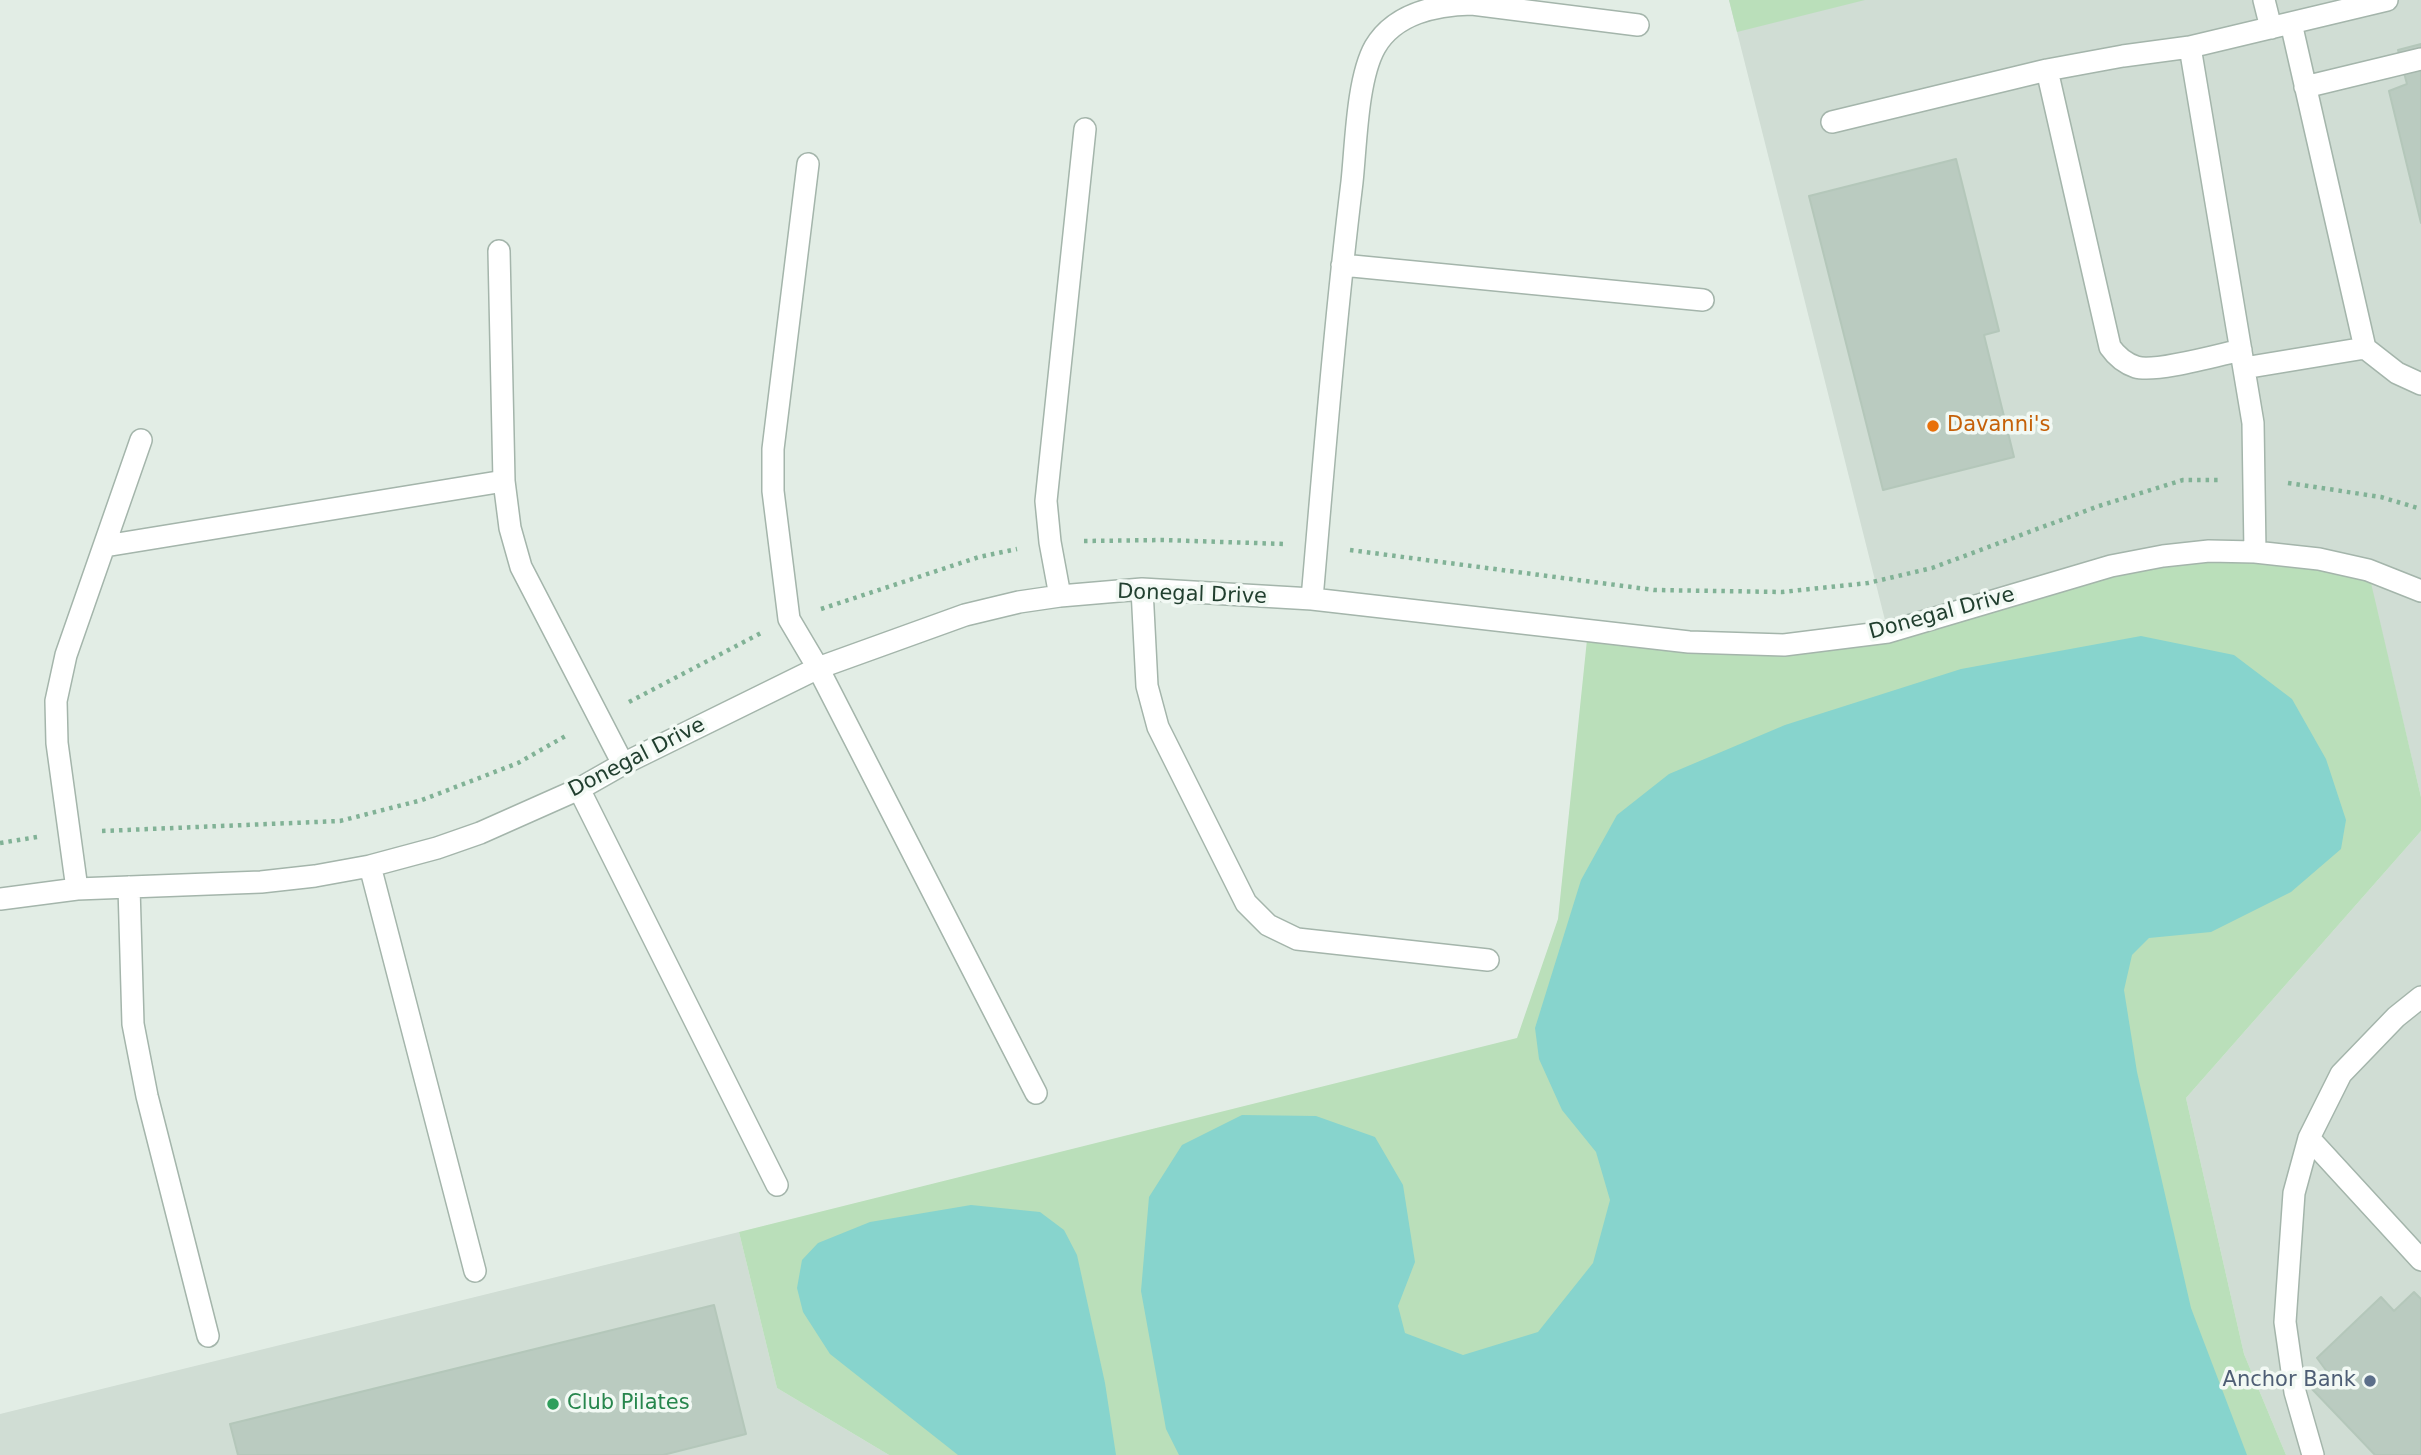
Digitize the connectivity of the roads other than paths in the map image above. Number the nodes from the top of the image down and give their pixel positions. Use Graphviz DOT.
graph roads {
  1 [pos="2264,0"];
  2 [pos="2387,0"];
  3 [pos="1638,25"];
  4 [pos="2281,25"];
  5 [pos="2190,47"];
  6 [pos="2421,59"];
  7 [pos="2047,70"];
  8 [pos="2305,87"];
  9 [pos="1832,122"];
  10 [pos="1085,129"];
  11 [pos="808,164"];
  12 [pos="499,251"];
  13 [pos="1342,265"];
  14 [pos="1703,300"];
  15 [pos="2365,348"];
  16 [pos="2242,359"];
  17 [pos="2421,384"];
  18 [pos="141,440"];
  19 [pos="504,481"];
  20 [pos="105,546"];
  21 [pos="2255,552"];
  22 [pos="1142,589"];
  23 [pos="2421,591"];
  24 [pos="1060,596"];
  25 [pos="1312,599"];
  26 [pos="818,668"];
  27 [pos="623,764"];
  28 [pos="579,789"];
  29 [pos="370,866"];
  30 [pos="129,887"];
  31 [pos="77,889"];
  32 [pos="0,899"];
  33 [pos="1488,960"];
  34 [pos="2421,997"];
  35 [pos="1036,1093"];
  36 [pos="2309,1138"];
  37 [pos="777,1185"];
  38 [pos="2421,1260"];
  39 [pos="475,1271"];
  40 [pos="208,1336"];
  41 [pos="2314,1455"];
  1 -- 4 [label="street"];
  2 -- 4 [label="street"];
  3 -- 13 [label="street"];
  4 -- 5 [label="street"];
  4 -- 8 [label="street"];
  5 -- 7 [label="street"];
  5 -- 16 [label="street"];
  6 -- 8 [label="street"];
  7 -- 9 [label="street"];
  7 -- 16 [label="street"];
  8 -- 15 [label="street"];
  10 -- 24 [label="street"];
  11 -- 26 [label="street"];
  12 -- 19 [label="street"];
  13 -- 14 [label="street"];
  13 -- 25 [label="street"];
  15 -- 16 [label="street"];
  15 -- 17 [label="street"];
  16 -- 21 [label="street"];
  18 -- 20 [label="street"];
  19 -- 20 [label="street"];
  19 -- 27 [label="street"];
  20 -- 31 [label="street"];
  21 -- 23 [label="street, Donegal Drive"];
  21 -- 25 [label="street, Donegal Drive"];
  22 -- 24 [label="street, Donegal Drive"];
  22 -- 25 [label="street, Donegal Drive"];
  22 -- 33 [label="street"];
  24 -- 26 [label="street, Donegal Drive"];
  26 -- 27 [label="street, Donegal Drive"];
  26 -- 35 [label="street"];
  27 -- 28 [label="street, Donegal Drive"];
  28 -- 29 [label="street, Donegal Drive"];
  28 -- 37 [label="street"];
  29 -- 30 [label="street, Donegal Drive"];
  29 -- 39 [label="street"];
  30 -- 31 [label="street, Donegal Drive"];
  30 -- 40 [label="street"];
  31 -- 32 [label="street, Donegal Drive"];
  34 -- 36 [label="street"];
  36 -- 38 [label="street"];
  36 -- 41 [label="street"];
}
